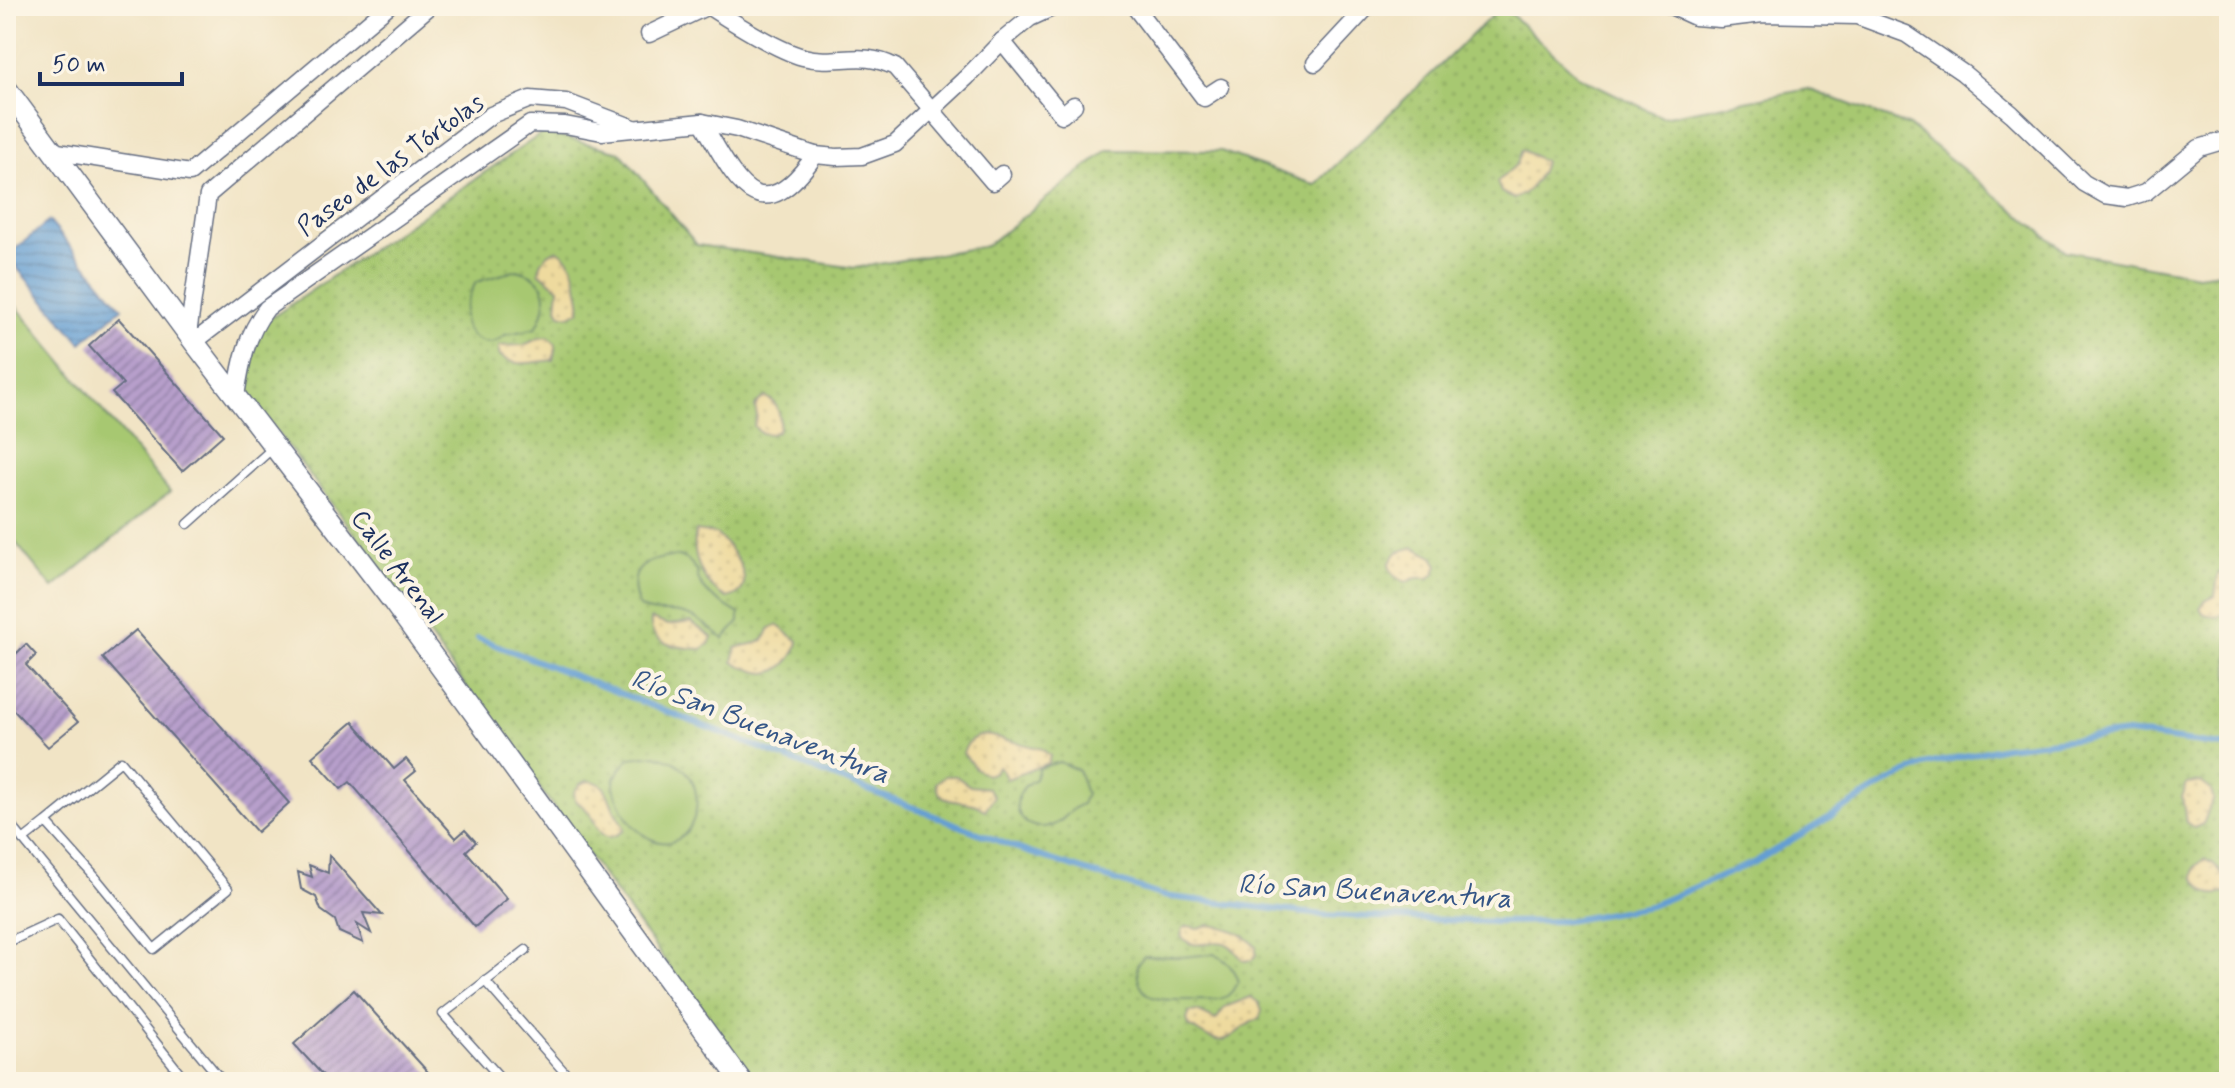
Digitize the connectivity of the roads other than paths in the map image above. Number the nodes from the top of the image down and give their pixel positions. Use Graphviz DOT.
graph roads {
  1 [pos="388,6"];
  2 [pos="430,6"];
  3 [pos="708,6"];
  4 [pos="1056,6"];
  5 [pos="1134,6"];
  6 [pos="1368,6"];
  7 [pos="1671,6"];
  8 [pos="1763,10"];
  9 [pos="649,34"];
  10 [pos="1002,41"];
  11 [pos="1315,63"];
  12 [pos="1221,87"];
  13 [pos="6,88"];
  14 [pos="1074,105"];
  15 [pos="933,109"];
  16 [pos="702,122"];
  17 [pos="636,128"];
  18 [pos="232,136"];
  19 [pos="2229,139"];
  20 [pos="51,151"];
  21 [pos="815,155"];
  22 [pos="251,158"];
  23 [pos="190,173"];
  24 [pos="1002,174"];
  25 [pos="208,195"];
  26 [pos="191,338"];
  27 [pos="236,396"];
  28 [pos="274,447"];
  29 [pos="188,524"];
  30 [pos="6,819"];
  31 [pos="46,822"];
  32 [pos="23,840"];
  33 [pos="6,943"];
  34 [pos="526,950"];
  35 [pos="485,981"];
  36 [pos="739,1079"];
  37 [pos="187,1082"];
  38 [pos="223,1082"];
  39 [pos="504,1082"];
  40 [pos="573,1082"];
  41 [pos="713,1082"];
  1 -- 18 [label="street"];
  2 -- 22 [label="street"];
  3 -- 9 [label="street"];
  3 -- 15 [label="street"];
  4 -- 10 [label="street, Paseo de las Tórtolas"];
  5 -- 12 [label="street"];
  6 -- 11 [label="street"];
  7 -- 8 [label="street"];
  8 -- 19 [label="street"];
  10 -- 14 [label="street"];
  10 -- 15 [label="street, Paseo de las Tórtolas"];
  13 -- 20 [label="street, Calle Arenal"];
  15 -- 21 [label="street, Paseo de las Tórtolas"];
  15 -- 24 [label="street"];
  16 -- 17 [label="street, Paseo de las Tórtolas"];
  16 -- 21 [label="street, Paseo de las Tórtolas"];
  16 -- 21 [label="street"];
  17 -- 26 [label="street, Paseo de las Tórtolas"];
  17 -- 27 [label="street, Paseo de las Tórtolas"];
  18 -- 22 [label="street"];
  18 -- 23 [label="street"];
  20 -- 23 [label="street"];
  20 -- 26 [label="street, Calle Arenal"];
  22 -- 25 [label="street"];
  23 -- 25 [label="street"];
  25 -- 26 [label="street"];
  26 -- 27 [label="street, Calle Arenal"];
  27 -- 28 [label="street, Calle Arenal"];
  28 -- 29 [label="lane"];
  28 -- 36 [label="street, Calle Arenal"];
  30 -- 32 [label="lane"];
  31 -- 31 [label="lane"];
  31 -- 32 [label="lane"];
  32 -- 38 [label="lane"];
  33 -- 37 [label="lane"];
  34 -- 35 [label="lane"];
  35 -- 39 [label="lane"];
  35 -- 40 [label="lane"];
  36 -- 41 [label="lane"];
}
